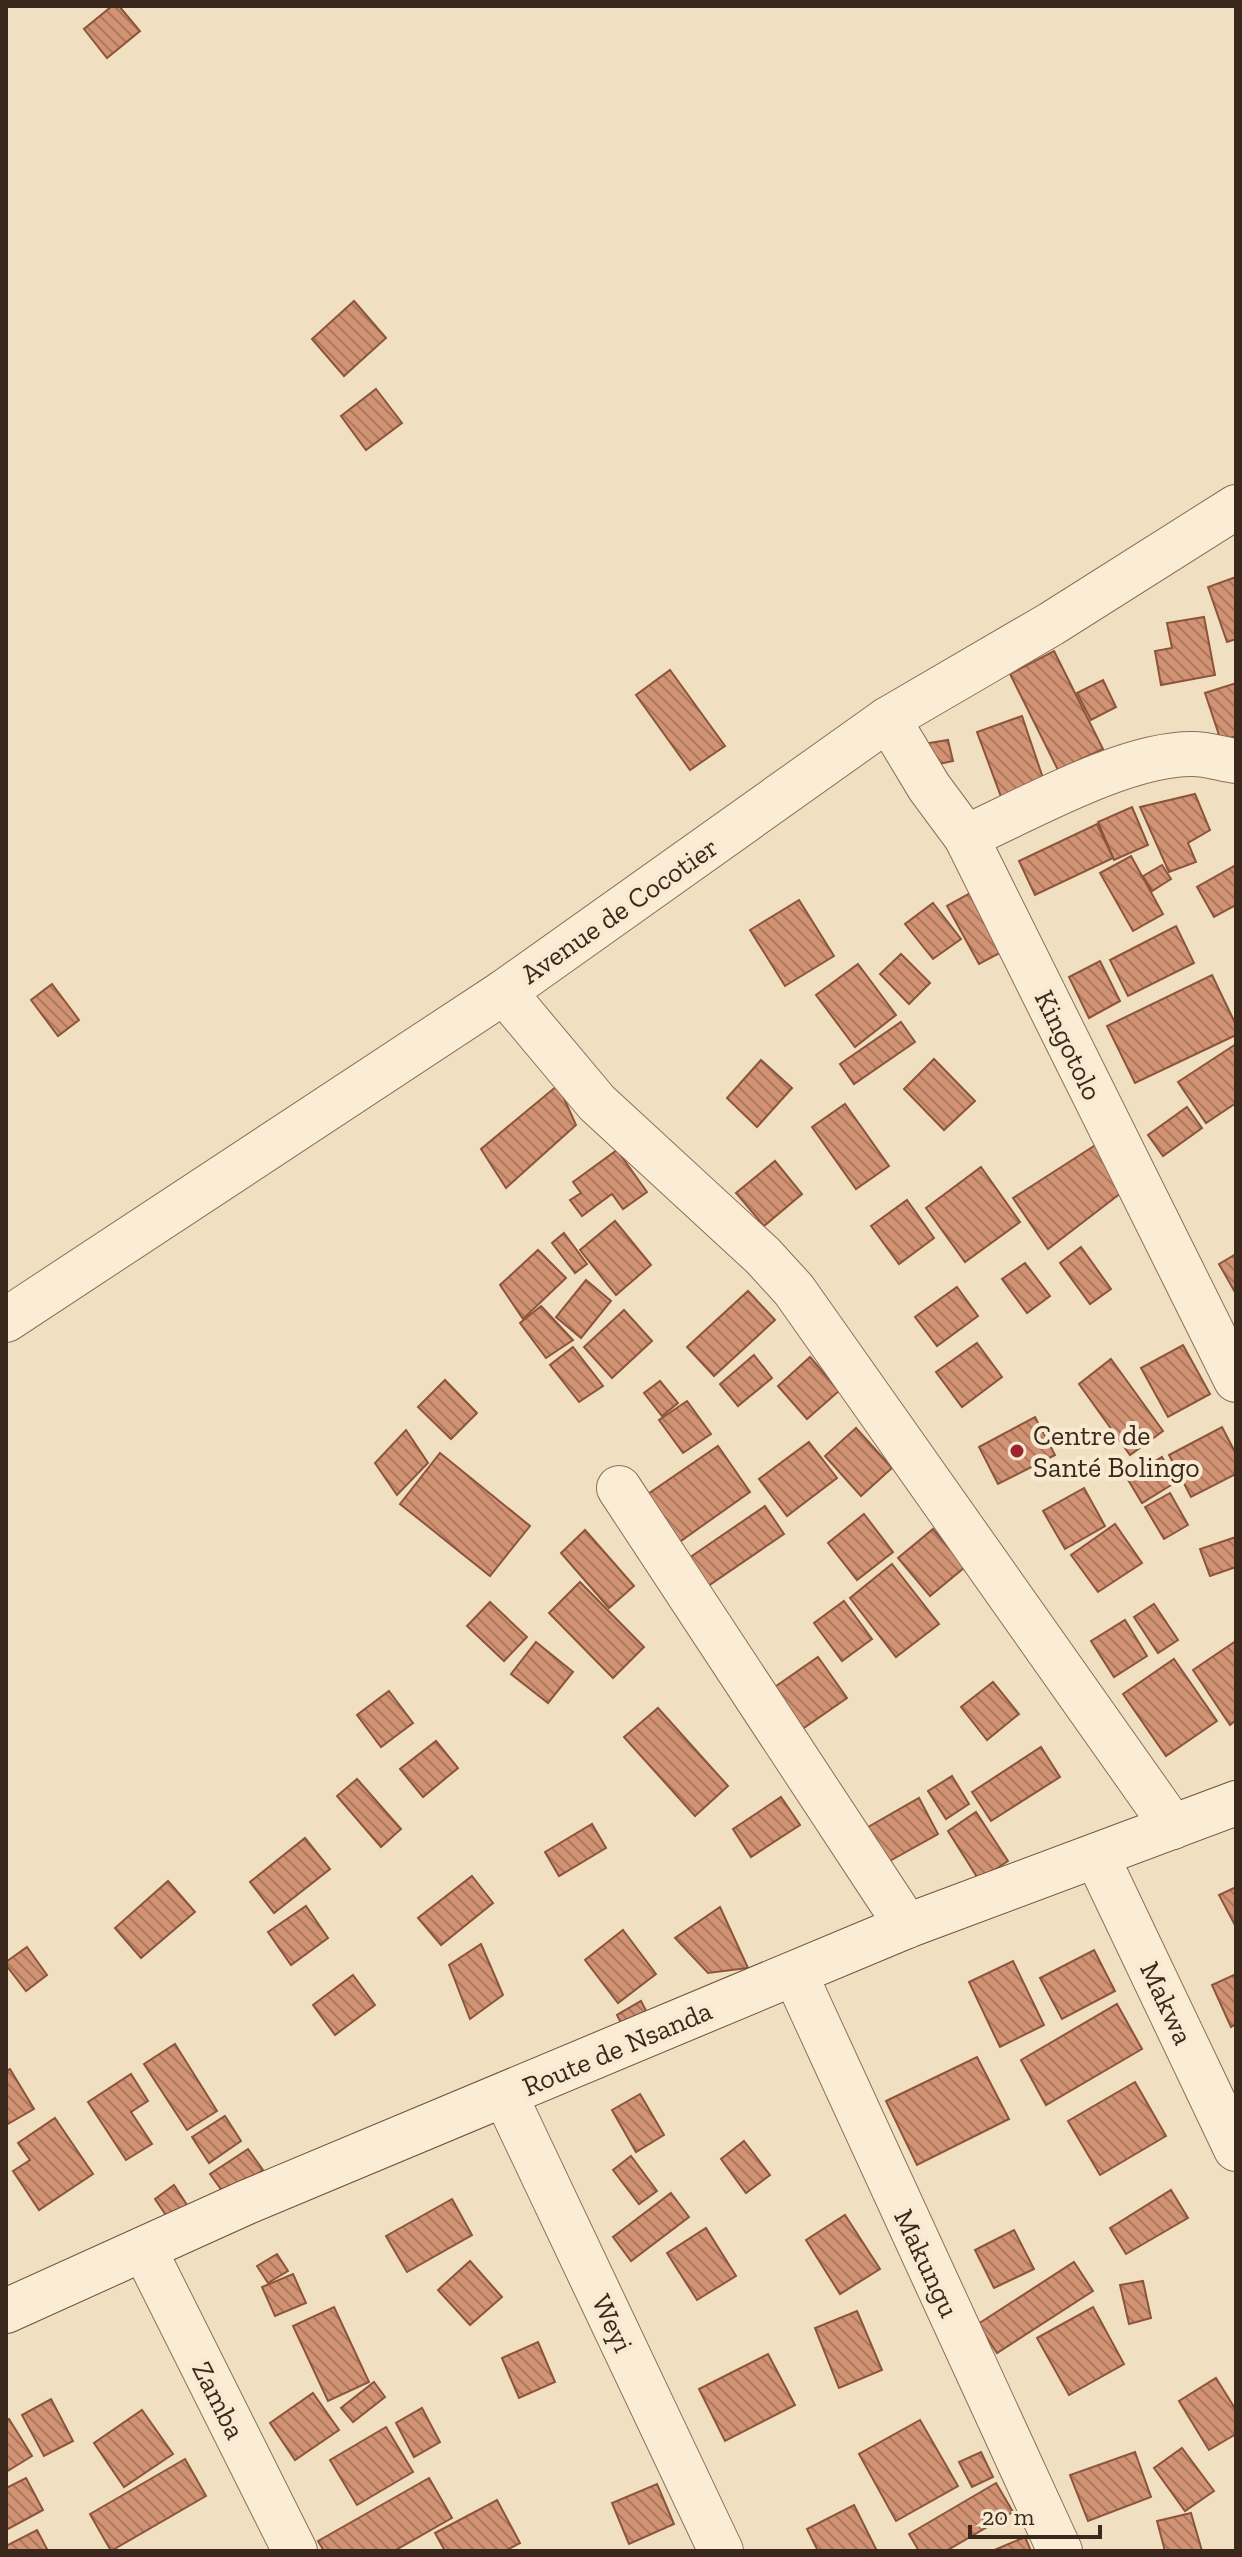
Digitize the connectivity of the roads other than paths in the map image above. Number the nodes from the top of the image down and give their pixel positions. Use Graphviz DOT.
graph roads {
  1 [pos="1236,507"];
  2 [pos="888,719"];
  3 [pos="1236,761"];
  4 [pos="966,837"];
  5 [pos="504,992"];
  6 [pos="6,1320"];
  7 [pos="1236,1380"];
  8 [pos="619,1488"];
  9 [pos="1236,1803"];
  10 [pos="1173,1827"];
  11 [pos="1097,1857"];
  12 [pos="907,1926"];
  13 [pos="795,1974"];
  14 [pos="505,2095"];
  15 [pos="1236,2149"];
  16 [pos="144,2249"];
  17 [pos="6,2311"];
  18 [pos="295,2551"];
  19 [pos="721,2551"];
  20 [pos="1060,2551"];
  1 -- 2 [label="street, Avenue de Cocotier"];
  2 -- 4 [label="street, Kingotolo"];
  2 -- 5 [label="street, Avenue de Cocotier"];
  3 -- 4 [label="street"];
  4 -- 7 [label="street, Kingotolo"];
  5 -- 6 [label="street, Avenue de Cocotier"];
  5 -- 10 [label="street"];
  8 -- 12 [label="street"];
  9 -- 10 [label="street, Route de Nsanda"];
  10 -- 11 [label="street, Route de Nsanda"];
  11 -- 12 [label="street, Route de Nsanda"];
  11 -- 15 [label="street, Makwa"];
  12 -- 13 [label="street, Route de Nsanda"];
  13 -- 14 [label="street, Route de Nsanda"];
  13 -- 20 [label="street, Makungu"];
  14 -- 16 [label="street, Route de Nsanda"];
  14 -- 19 [label="street, Weyi"];
  16 -- 17 [label="street, Route de Nsanda"];
  16 -- 18 [label="street, Zamba"];
}
